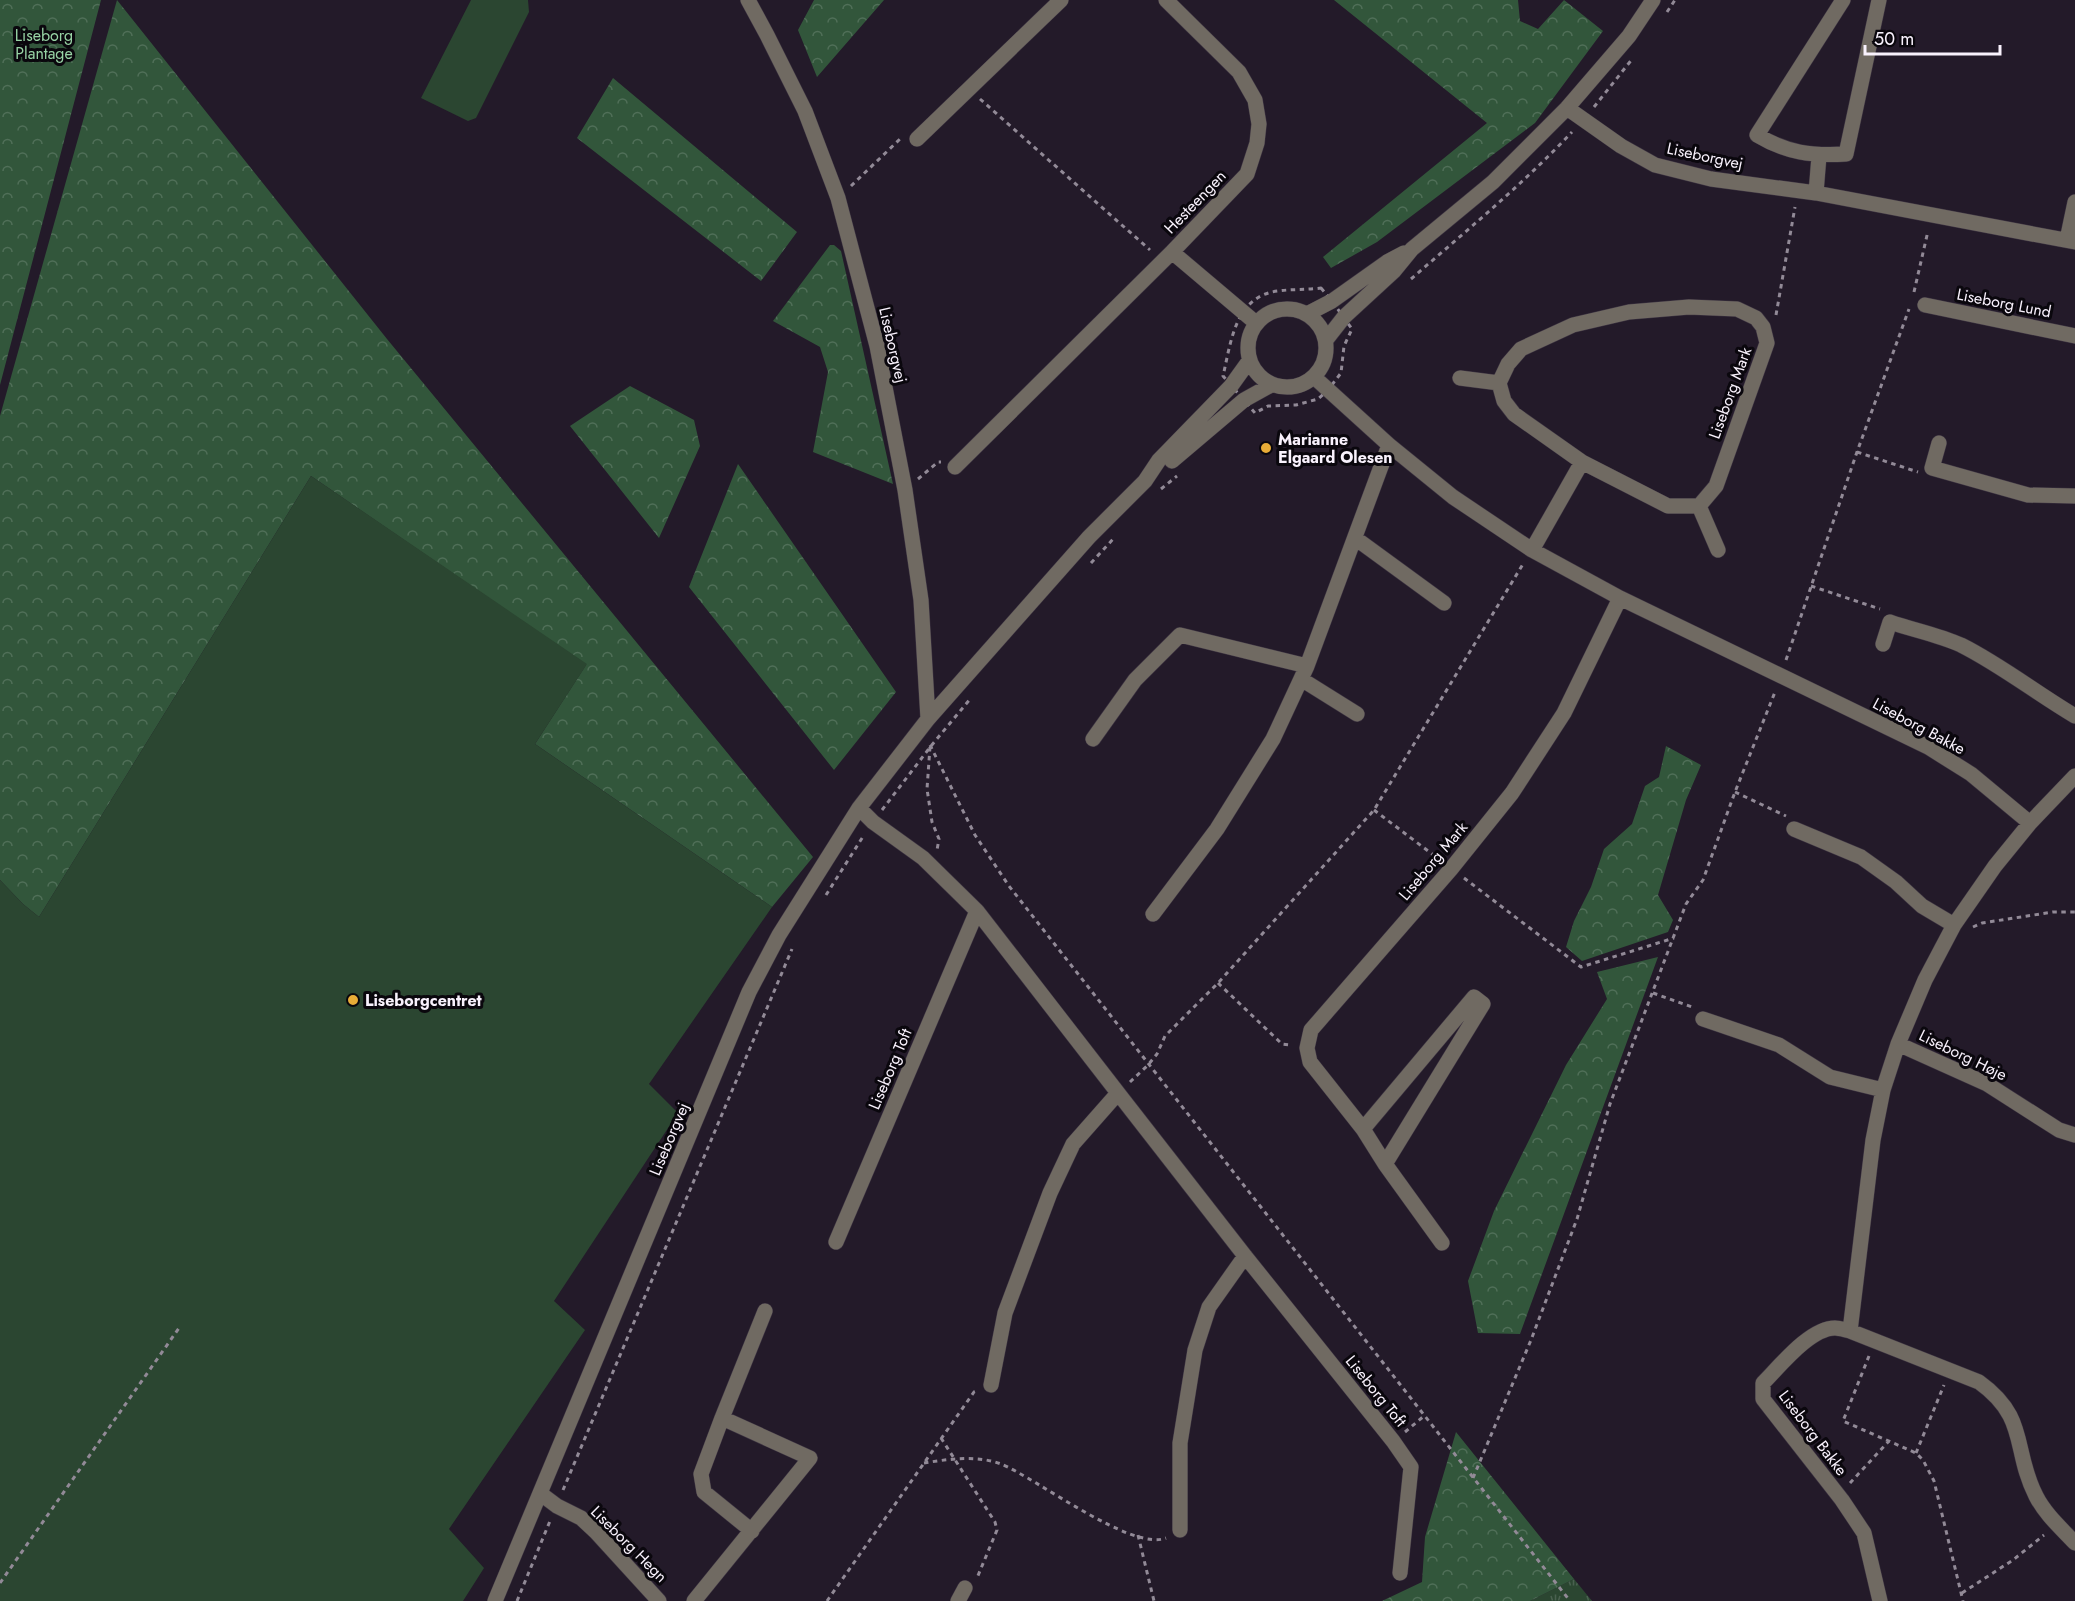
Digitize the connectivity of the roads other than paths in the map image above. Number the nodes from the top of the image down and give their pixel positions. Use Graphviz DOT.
graph roads {
  1 [pos="748,0"];
  2 [pos="1061,0"];
  3 [pos="1166,0"];
  4 [pos="1653,0"];
  5 [pos="1844,0"];
  6 [pos="1879,0"];
  7 [pos="1567,108"];
  8 [pos="917,139"];
  9 [pos="1819,156"];
  10 [pos="1816,193"];
  11 [pos="2075,202"];
  12 [pos="2071,241"];
  13 [pos="1412,249"];
  14 [pos="1168,257"];
  15 [pos="1919,301"];
  16 [pos="1306,314"];
  17 [pos="1256,323"];
  18 [pos="2075,336"];
  19 [pos="1326,340"];
  20 [pos="1249,361"];
  21 [pos="1314,377"];
  22 [pos="1460,378"];
  23 [pos="1499,383"];
  24 [pos="1271,385"];
  25 [pos="1939,443"];
  26 [pos="1389,445"];
  27 [pos="1582,462"];
  28 [pos="955,467"];
  29 [pos="1145,481"];
  30 [pos="2075,496"];
  31 [pos="1699,506"];
  32 [pos="1355,538"];
  33 [pos="1532,550"];
  34 [pos="1718,550"];
  35 [pos="1620,598"];
  36 [pos="1444,603"];
  37 [pos="1883,644"];
  38 [pos="1304,672"];
  39 [pos="1357,714"];
  40 [pos="2075,716"];
  41 [pos="928,719"];
  42 [pos="1093,738"];
  43 [pos="2075,776"];
  44 [pos="859,808"];
  45 [pos="2030,823"];
  46 [pos="1794,829"];
  47 [pos="977,911"];
  48 [pos="1153,914"];
  49 [pos="1954,925"];
  50 [pos="1703,1019"];
  51 [pos="1898,1044"];
  52 [pos="1883,1090"];
  53 [pos="1118,1093"];
  54 [pos="1363,1129"];
  55 [pos="2075,1135"];
  56 [pos="1385,1164"];
  57 [pos="836,1242"];
  58 [pos="1442,1243"];
  59 [pos="1245,1256"];
  60 [pos="765,1311"];
  61 [pos="1850,1331"];
  62 [pos="991,1385"];
  63 [pos="722,1418"];
  64 [pos="541,1494"];
  65 [pos="1180,1530"];
  66 [pos="752,1531"];
  67 [pos="2075,1543"];
  68 [pos="1400,1573"];
  69 [pos="495,1601"];
  70 [pos="659,1601"];
  71 [pos="694,1601"];
  72 [pos="1880,1601"];
  1 -- 41 [label="street, Liseborgvej"];
  2 -- 8 [label="street"];
  3 -- 14 [label="street, Hesteengen"];
  4 -- 7 [label="street"];
  5 -- 9 [label="street, Liseborgvej"];
  6 -- 9 [label="street, Liseborgvej"];
  7 -- 10 [label="street, Liseborgvej"];
  7 -- 13 [label="street"];
  9 -- 10 [label="street"];
  10 -- 12 [label="street, Liseborgvej"];
  11 -- 12 [label="street, Liseborgvej"];
  13 -- 16 [label="street"];
  13 -- 19 [label="street"];
  14 -- 17 [label="street, Hesteengen"];
  14 -- 28 [label="street, Hesteengen"];
  15 -- 18 [label="street, Liseborg Lund"];
  16 -- 17 [label="street"];
  16 -- 19 [label="street"];
  17 -- 20 [label="street"];
  19 -- 21 [label="street"];
  20 -- 24 [label="street"];
  20 -- 29 [label="street, Liseborgvej"];
  21 -- 24 [label="street"];
  21 -- 26 [label="street"];
  22 -- 23 [label="street"];
  23 -- 27 [label="street"];
  23 -- 31 [label="street, Liseborg Mark"];
  24 -- 29 [label="street, Liseborgvej"];
  25 -- 30 [label="street"];
  26 -- 32 [label="street"];
  26 -- 33 [label="street"];
  27 -- 31 [label="street"];
  27 -- 33 [label="street"];
  29 -- 41 [label="street, Liseborgvej"];
  31 -- 34 [label="street"];
  32 -- 36 [label="street"];
  32 -- 38 [label="street"];
  33 -- 35 [label="street"];
  35 -- 45 [label="street, Liseborg Bakke"];
  35 -- 54 [label="street, Liseborg Mark"];
  37 -- 40 [label="street"];
  38 -- 39 [label="street"];
  38 -- 42 [label="street"];
  38 -- 48 [label="street"];
  41 -- 44 [label="street, Liseborgvej"];
  43 -- 45 [label="street"];
  44 -- 47 [label="street, Liseborg Toft"];
  44 -- 64 [label="street, Liseborgvej"];
  45 -- 49 [label="street"];
  46 -- 49 [label="street"];
  47 -- 53 [label="street, Liseborg Toft"];
  47 -- 57 [label="street, Liseborg Toft"];
  49 -- 51 [label="street"];
  50 -- 52 [label="street"];
  51 -- 52 [label="street"];
  51 -- 55 [label="street, Liseborg Høje"];
  52 -- 61 [label="street"];
  53 -- 59 [label="street, Liseborg Toft"];
  53 -- 62 [label="street"];
  54 -- 56 [label="street"];
  54 -- 56 [label="street"];
  56 -- 58 [label="street"];
  59 -- 65 [label="street"];
  59 -- 68 [label="street, Liseborg Toft"];
  60 -- 63 [label="street"];
  61 -- 67 [label="street, Liseborg Bakke"];
  61 -- 72 [label="street, Liseborg Bakke"];
  63 -- 66 [label="street"];
  63 -- 66 [label="street"];
  64 -- 69 [label="street, Liseborgvej"];
  64 -- 70 [label="street, Liseborg Hegn"];
  66 -- 71 [label="street"];
}
